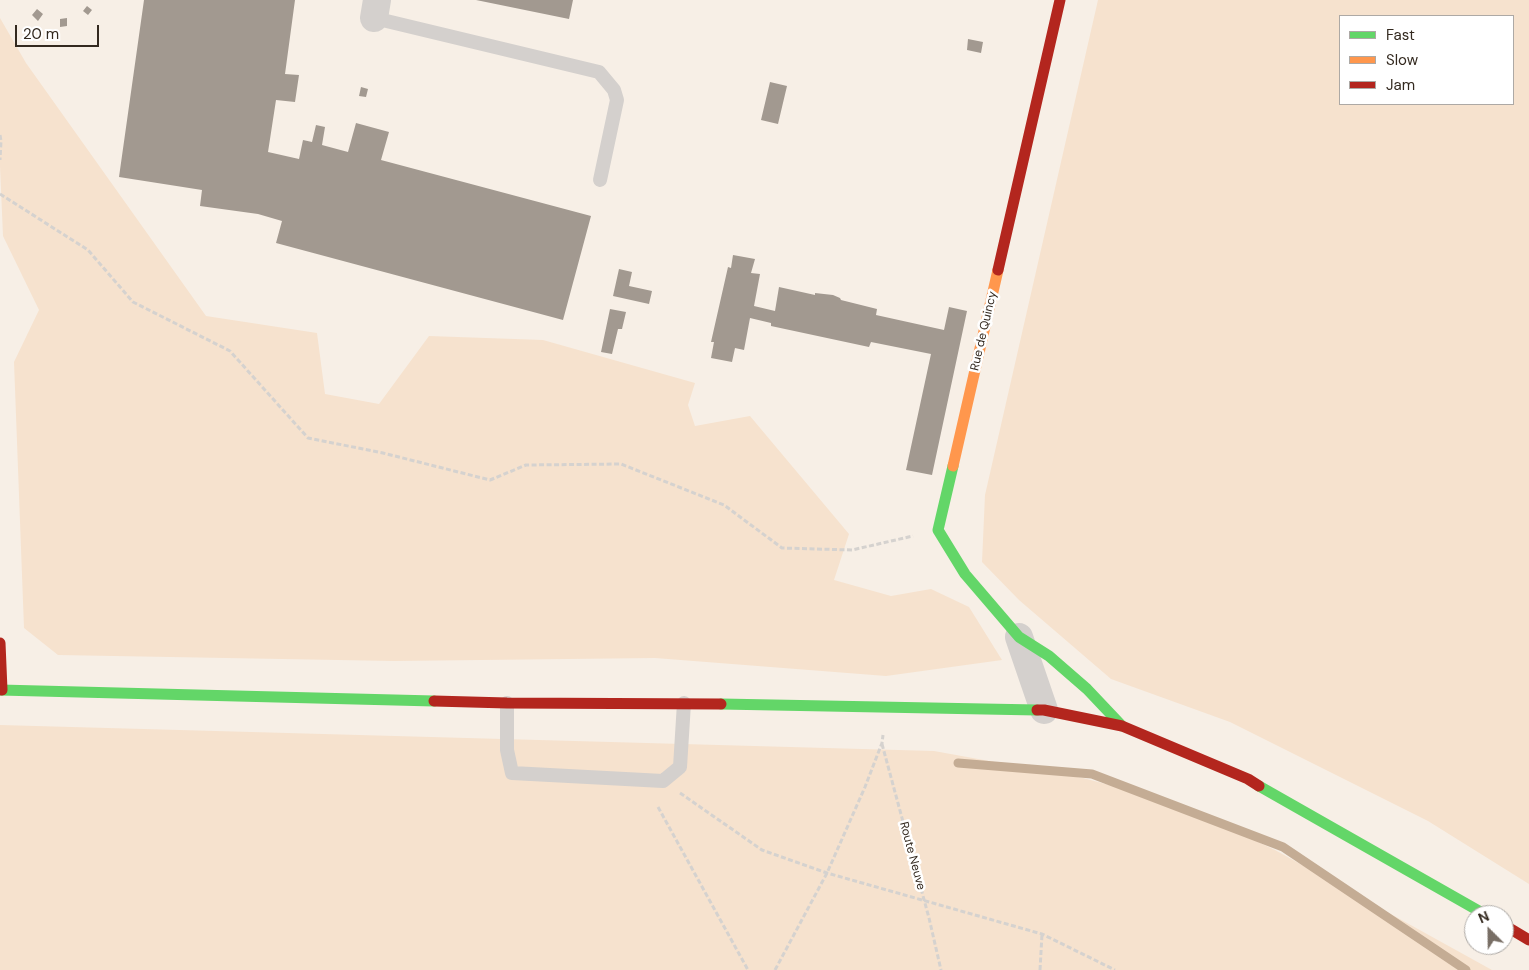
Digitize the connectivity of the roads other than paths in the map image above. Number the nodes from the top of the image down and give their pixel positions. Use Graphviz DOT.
graph roads {
  1 [pos="1060,0"];
  2 [pos="376,9"];
  3 [pos="600,180"];
  4 [pos="1018,637"];
  5 [pos="0,643"];
  6 [pos="1,690"];
  7 [pos="507,703"];
  8 [pos="684,703"];
  9 [pos="1044,710"];
  10 [pos="1122,726"];
  11 [pos="1469,905"];
  12 [pos="1514,931"];
  13 [pos="1529,940"];
  1 -- 4 [label="street, Rue de Quincy"];
  2 -- 3 [label="lane"];
  4 -- 9 [label="street"];
  4 -- 10 [label="street"];
  5 -- 6 [label="street"];
  6 -- 7 [label="street"];
  7 -- 8 [label="street"];
  7 -- 8 [label="lane"];
  8 -- 9 [label="street"];
  9 -- 10 [label="street"];
  10 -- 11 [label="street"];
  12 -- 13 [label="street"];
}
